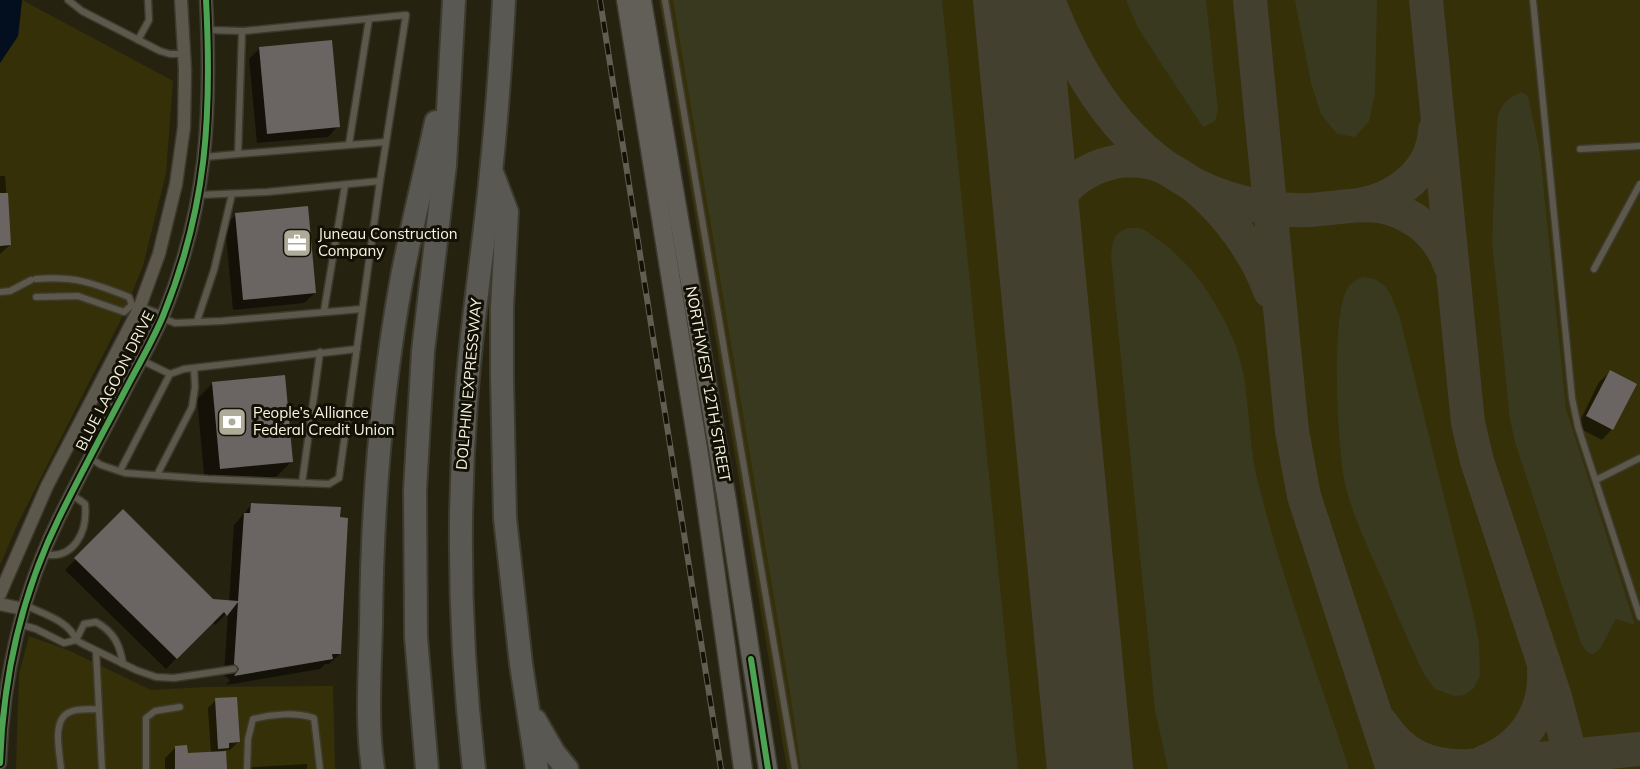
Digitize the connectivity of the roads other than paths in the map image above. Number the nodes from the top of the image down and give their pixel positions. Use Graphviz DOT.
graph roads {
  1 [pos="68,0"];
  2 [pos="148,0"];
  3 [pos="182,0"];
  4 [pos="206,0"];
  5 [pos="454,0"];
  6 [pos="504,0"];
  7 [pos="626,0"];
  8 [pos="642,0"];
  9 [pos="665,0"];
  10 [pos="1533,0"];
  11 [pos="369,19"];
  12 [pos="207,30"];
  13 [pos="242,31"];
  14 [pos="138,40"];
  15 [pos="184,54"];
  16 [pos="450,56"];
  17 [pos="386,142"];
  18 [pos="350,144"];
  19 [pos="1640,146"];
  20 [pos="1580,149"];
  21 [pos="238,154"];
  22 [pos="205,157"];
  23 [pos="491,171"];
  24 [pos="380,181"];
  25 [pos="1640,184"];
  26 [pos="345,185"];
  27 [pos="232,194"];
  28 [pos="199,195"];
  29 [pos="1594,269"];
  30 [pos="0,292"];
  31 [pos="36,297"];
  32 [pos="135,307"];
  33 [pos="362,309"];
  34 [pos="324,311"];
  35 [pos="162,318"];
  36 [pos="197,321"];
  37 [pos="357,350"];
  38 [pos="320,352"];
  39 [pos="141,360"];
  40 [pos="194,368"];
  41 [pos="170,374"];
  42 [pos="90,458"];
  43 [pos="1640,458"];
  44 [pos="120,471"];
  45 [pos="157,475"];
  46 [pos="1596,480"];
  47 [pos="302,483"];
  48 [pos="71,494"];
  49 [pos="42,554"];
  50 [pos="0,594"];
  51 [pos="0,604"];
  52 [pos="24,607"];
  53 [pos="1640,618"];
  54 [pos="19,624"];
  55 [pos="76,640"];
  56 [pos="96,651"];
  57 [pos="751,659"];
  58 [pos="123,664"];
  59 [pos="234,669"];
  60 [pos="527,705"];
  61 [pos="180,707"];
  62 [pos="98,709"];
  63 [pos="0,763"];
  64 [pos="372,766"];
  65 [pos="61,769"];
  66 [pos="102,769"];
  67 [pos="146,769"];
  68 [pos="247,769"];
  69 [pos="320,769"];
  70 [pos="427,769"];
  71 [pos="474,769"];
  72 [pos="537,769"];
  73 [pos="567,769"];
  74 [pos="743,769"];
  75 [pos="757,769"];
  76 [pos="768,769"];
  77 [pos="795,769"];
  1 -- 14 [label="lane"];
  2 -- 14 [label="lane"];
  3 -- 15 [label="street, BLUE LAGOON DRIVE"];
  4 -- 12 [label="street, BLUE LAGOON DRIVE"];
  5 -- 16 [label="highway"];
  6 -- 23 [label="highway, DOLPHIN EXPRESSWAY"];
  7 -- 74 [label="main road, NORTHWEST 12TH STREET"];
  8 -- 57 [label="main road, NORTHWEST 12TH STREET"];
  9 -- 77 [label="lane"];
  10 -- 46 [label="lane"];
  11 -- 13 [label="lane"];
  11 -- 17 [label="lane"];
  11 -- 18 [label="lane"];
  12 -- 13 [label="lane"];
  12 -- 22 [label="street, BLUE LAGOON DRIVE"];
  13 -- 21 [label="lane"];
  14 -- 15 [label="lane"];
  15 -- 32 [label="street, BLUE LAGOON DRIVE"];
  16 -- 64 [label="highway"];
  16 -- 70 [label="highway"];
  17 -- 18 [label="lane"];
  17 -- 24 [label="lane"];
  18 -- 21 [label="lane"];
  19 -- 20 [label="lane"];
  21 -- 22 [label="lane"];
  22 -- 28 [label="street, BLUE LAGOON DRIVE"];
  23 -- 60 [label="highway"];
  23 -- 71 [label="highway, DOLPHIN EXPRESSWAY"];
  24 -- 26 [label="lane"];
  24 -- 33 [label="lane"];
  25 -- 29 [label="lane"];
  26 -- 27 [label="lane"];
  26 -- 34 [label="lane"];
  27 -- 28 [label="lane"];
  27 -- 36 [label="lane"];
  28 -- 35 [label="street, BLUE LAGOON DRIVE"];
  30 -- 32 [label="lane"];
  31 -- 32 [label="lane"];
  32 -- 35 [label="street"];
  32 -- 50 [label="street, BLUE LAGOON DRIVE"];
  33 -- 34 [label="lane"];
  33 -- 37 [label="lane"];
  34 -- 36 [label="lane"];
  35 -- 36 [label="lane"];
  35 -- 39 [label="street, BLUE LAGOON DRIVE"];
  37 -- 38 [label="lane"];
  37 -- 47 [label="lane"];
  38 -- 40 [label="lane"];
  38 -- 47 [label="lane"];
  39 -- 41 [label="lane"];
  39 -- 42 [label="street, BLUE LAGOON DRIVE"];
  40 -- 41 [label="lane"];
  40 -- 45 [label="lane"];
  41 -- 44 [label="lane"];
  42 -- 44 [label="lane"];
  42 -- 48 [label="street, BLUE LAGOON DRIVE"];
  43 -- 46 [label="lane"];
  44 -- 45 [label="lane"];
  45 -- 47 [label="lane"];
  46 -- 53 [label="lane"];
  48 -- 49 [label="street, BLUE LAGOON DRIVE"];
  48 -- 49 [label="lane"];
  49 -- 52 [label="street, BLUE LAGOON DRIVE"];
  51 -- 52 [label="street"];
  52 -- 54 [label="street, BLUE LAGOON DRIVE"];
  52 -- 55 [label="lane"];
  54 -- 55 [label="lane"];
  54 -- 63 [label="street, BLUE LAGOON DRIVE"];
  55 -- 56 [label="lane"];
  55 -- 58 [label="lane"];
  56 -- 58 [label="lane"];
  56 -- 62 [label="lane"];
  57 -- 75 [label="main road"];
  57 -- 76 [label="main road, NORTHWEST 12TH STREET"];
  58 -- 59 [label="lane"];
  60 -- 72 [label="highway"];
  60 -- 73 [label="highway"];
  61 -- 67 [label="lane"];
  62 -- 65 [label="lane"];
  62 -- 66 [label="lane"];
  68 -- 69 [label="lane"];
}
